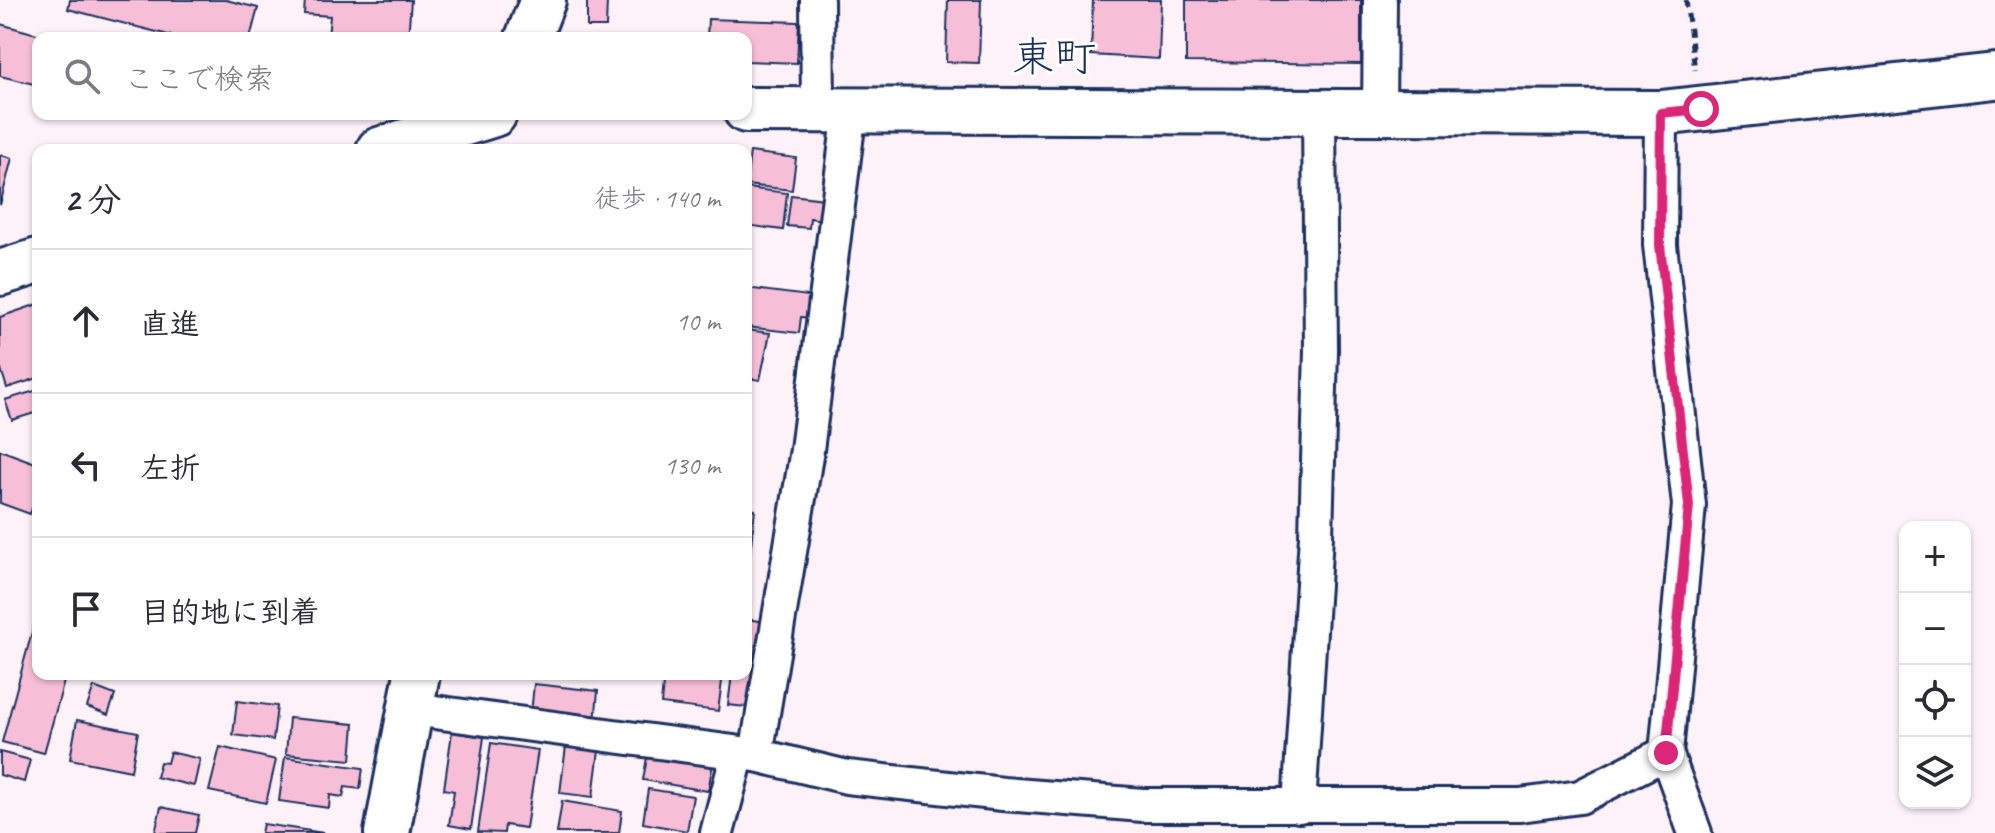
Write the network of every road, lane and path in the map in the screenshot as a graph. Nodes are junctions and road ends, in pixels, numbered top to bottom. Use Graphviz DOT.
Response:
graph roads {
  1 [pos="543,0"];
  2 [pos="817,0"];
  3 [pos="1380,0"];
  4 [pos="1686,0"];
  5 [pos="530,32"];
  6 [pos="1995,76"];
  7 [pos="752,110"];
  8 [pos="834,111"];
  9 [pos="1681,111"];
  10 [pos="1319,113"];
  11 [pos="1379,114"];
  12 [pos="477,120"];
  13 [pos="496,120"];
  14 [pos="399,144"];
  15 [pos="494,144"];
  16 [pos="32,263"];
  17 [pos="0,273"];
  18 [pos="414,692"];
  19 [pos="1666,753"];
  20 [pos="747,754"];
  21 [pos="1299,806"];
  22 [pos="387,833"];
  23 [pos="717,833"];
  24 [pos="1695,833"];
  1 -- 5 [label="street"];
  2 -- 8 [label="street"];
  3 -- 11 [label="street"];
  4 -- 9 [label="path"];
  6 -- 9 [label="street"];
  7 -- 8 [label="street"];
  8 -- 10 [label="street"];
  8 -- 20 [label="street"];
  9 -- 11 [label="street"];
  9 -- 19 [label="street"];
  10 -- 11 [label="street"];
  10 -- 21 [label="street"];
  12 -- 14 [label="street"];
  13 -- 15 [label="street"];
  16 -- 17 [label="street"];
  18 -- 20 [label="street"];
  18 -- 22 [label="street"];
  19 -- 21 [label="street"];
  19 -- 24 [label="street"];
  20 -- 21 [label="street"];
  20 -- 23 [label="street"];
}
